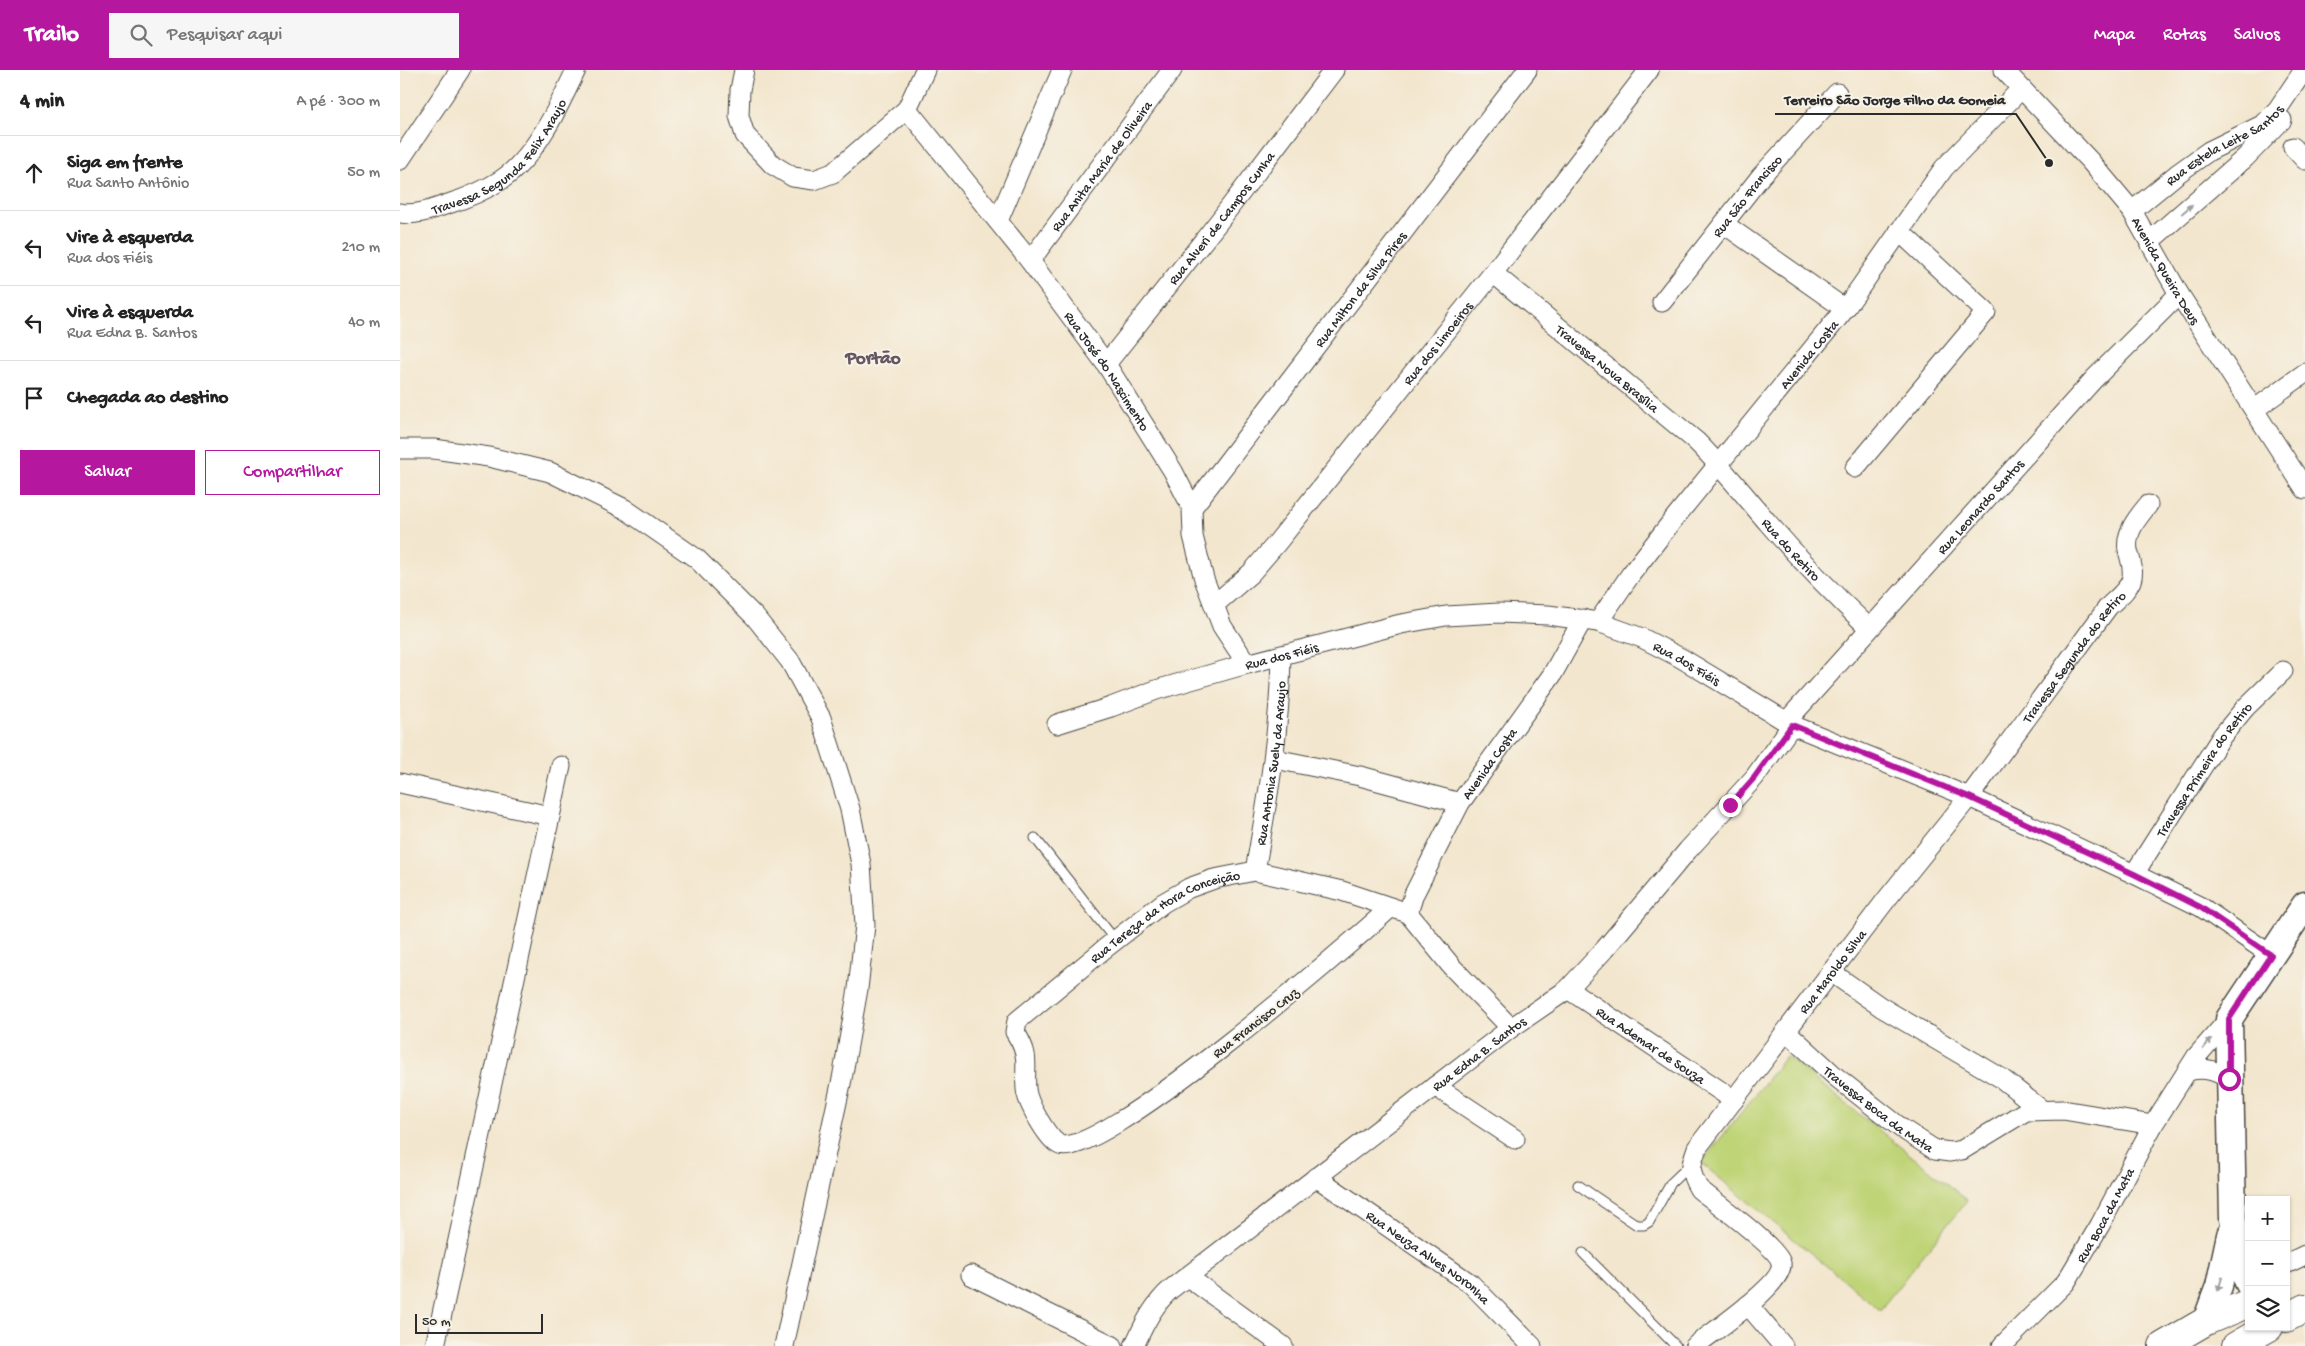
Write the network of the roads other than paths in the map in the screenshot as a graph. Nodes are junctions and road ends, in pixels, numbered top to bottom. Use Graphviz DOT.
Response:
graph roads {
  1 [pos="460,70"];
  2 [pos="576,70"];
  3 [pos="744,70"];
  4 [pos="925,70"];
  5 [pos="1062,70"];
  6 [pos="1172,70"];
  7 [pos="1334,70"];
  8 [pos="1527,70"];
  9 [pos="1649,70"];
  10 [pos="2004,70"];
  11 [pos="2304,70"];
  12 [pos="2021,89"];
  13 [pos="1837,93"];
  14 [pos="2305,93"];
  15 [pos="907,109"];
  16 [pos="2266,129"];
  17 [pos="400,160"];
  18 [pos="2132,211"];
  19 [pos="400,213"];
  20 [pos="998,221"];
  21 [pos="1724,224"];
  22 [pos="1899,231"];
  23 [pos="2150,241"];
  24 [pos="1030,262"];
  25 [pos="1493,273"];
  26 [pos="2178,294"];
  27 [pos="1662,302"];
  28 [pos="1845,309"];
  29 [pos="1106,364"];
  30 [pos="2305,373"];
  31 [pos="2255,410"];
  32 [pos="400,449"];
  33 [pos="1720,464"];
  34 [pos="1855,468"];
  35 [pos="2305,489"];
  36 [pos="2148,505"];
  37 [pos="1192,508"];
  38 [pos="1214,606"];
  39 [pos="1590,621"];
  40 [pos="1869,628"];
  41 [pos="1281,656"];
  42 [pos="1247,664"];
  43 [pos="2283,671"];
  44 [pos="1789,723"];
  45 [pos="1057,724"];
  46 [pos="1275,759"];
  47 [pos="561,766"];
  48 [pos="400,783"];
  49 [pos="1969,797"];
  50 [pos="1460,802"];
  51 [pos="550,816"];
  52 [pos="1035,838"];
  53 [pos="1255,871"];
  54 [pos="2134,874"];
  55 [pos="2305,905"];
  56 [pos="1390,908"];
  57 [pos="1408,913"];
  58 [pos="1115,940"];
  59 [pos="2271,955"];
  60 [pos="1831,972"];
  61 [pos="1568,988"];
  62 [pos="1027,1013"];
  63 [pos="2229,1019"];
  64 [pos="1511,1028"];
  65 [pos="1787,1032"];
  66 [pos="2188,1071"];
  67 [pos="2229,1079"];
  68 [pos="1436,1086"];
  69 [pos="1734,1100"];
  70 [pos="2042,1110"];
  71 [pos="2154,1125"];
  72 [pos="1516,1139"];
  73 [pos="1694,1156"];
  74 [pos="1316,1177"];
  75 [pos="1578,1185"];
  76 [pos="2233,1219"];
  77 [pos="1582,1253"];
  78 [pos="2305,1255"];
  79 [pos="2290,1262"];
  80 [pos="971,1275"];
  81 [pos="1188,1277"];
  82 [pos="2248,1286"];
  83 [pos="2245,1291"];
  84 [pos="2305,1294"];
  85 [pos="2290,1296"];
  86 [pos="1748,1304"];
  87 [pos="2305,1308"];
  88 [pos="2290,1316"];
  89 [pos="2206,1321"];
  90 [pos="2262,1331"];
  91 [pos="435,1346"];
  92 [pos="784,1346"];
  93 [pos="1113,1346"];
  94 [pos="1134,1346"];
  95 [pos="1283,1346"];
  96 [pos="1532,1346"];
  97 [pos="1676,1346"];
  98 [pos="1695,1346"];
  99 [pos="1783,1346"];
  100 [pos="2002,1346"];
  101 [pos="2163,1346"];
  102 [pos="2236,1346"];
  1 -- 17 [label="street"];
  2 -- 19 [label="street, Travessa Segunda Felix Araujo"];
  3 -- 15 [label="street"];
  4 -- 15 [label="street"];
  5 -- 20 [label="street"];
  6 -- 24 [label="street, Rua Anita Maria de Oliveira"];
  7 -- 29 [label="street, Rua Alveri de Campos Cunha"];
  8 -- 37 [label="street, Rua Milton da Silva Pires"];
  9 -- 25 [label="street, Rua dos Limoeiros"];
  10 -- 12 [label="street, Avenida Queira Deus"];
  11 -- 16 [label="street, Rua Estela Leite Santos"];
  12 -- 18 [label="street, Avenida Queira Deus"];
  12 -- 22 [label="street, Avenida Costa"];
  13 -- 21 [label="street, Rua São Francisco"];
  14 -- 16 [label="street, Rua Estela Leite Santos"];
  15 -- 20 [label="street, Rua José do Nascimento"];
  16 -- 18 [label="street, Rua Estela Leite Santos"];
  23 -- 16 [label="street, Rua Estela Leite Santos, one-way"];
  18 -- 23 [label="street, Avenida Queira Deus"];
  20 -- 24 [label="street, Rua José do Nascimento"];
  21 -- 27 [label="street, Rua São Francisco"];
  21 -- 28 [label="street"];
  22 -- 28 [label="street, Avenida Costa"];
  22 -- 34 [label="street"];
  23 -- 26 [label="street, Avenida Queira Deus"];
  24 -- 29 [label="street, Rua José do Nascimento"];
  25 -- 33 [label="street, Travessa Nova Brasília"];
  25 -- 38 [label="street, Rua dos Limoeiros"];
  26 -- 31 [label="street, Avenida Queira Deus"];
  26 -- 40 [label="street, Rua Leonardo Santos"];
  28 -- 33 [label="street, Avenida Costa"];
  29 -- 37 [label="street, Rua José do Nascimento"];
  30 -- 31 [label="street"];
  31 -- 35 [label="street, Avenida Queira Deus"];
  32 -- 92 [label="street"];
  33 -- 39 [label="street, Avenida Costa"];
  33 -- 40 [label="street, Rua do Retiro"];
  36 -- 49 [label="street, Travessa Segunda do Retiro"];
  37 -- 38 [label="street, Rua José do Nascimento"];
  38 -- 42 [label="street, Rua José do Nascimento"];
  39 -- 41 [label="street, Rua dos Fiéis"];
  39 -- 44 [label="street, Rua dos Fiéis"];
  39 -- 50 [label="street, Avenida Costa"];
  40 -- 44 [label="street, Rua Leonardo Santos"];
  41 -- 42 [label="street, Rua dos Fiéis"];
  41 -- 46 [label="street, Rua Antonia Suely da Araujo"];
  42 -- 45 [label="street, Rua dos Fiéis"];
  43 -- 54 [label="street, Travessa Primeira do Retiro"];
  44 -- 49 [label="street, Rua dos Fiéis"];
  44 -- 61 [label="street, Rua Edna B. Santos"];
  46 -- 50 [label="street"];
  46 -- 53 [label="street, Rua Antonia Suely da Araujo"];
  47 -- 51 [label="street"];
  48 -- 51 [label="street"];
  49 -- 54 [label="street, Rua dos Fiéis"];
  49 -- 60 [label="street, Rua Haroldo Silva"];
  50 -- 57 [label="street, Avenida Costa"];
  51 -- 91 [label="street"];
  52 -- 58 [label="lane"];
  53 -- 56 [label="street, Rua Tereza da Hora Conceição"];
  53 -- 58 [label="street, Rua Tereza da Hora Conceição"];
  54 -- 59 [label="street, Rua dos Fiéis"];
  55 -- 59 [label="street"];
  56 -- 57 [label="street, Rua Tereza da Hora Conceição"];
  56 -- 62 [label="street, Rua Francisco Cruz"];
  57 -- 64 [label="street"];
  58 -- 62 [label="street, Rua Tereza da Hora Conceição"];
  59 -- 63 [label="street"];
  60 -- 65 [label="street, Rua Haroldo Silva"];
  60 -- 70 [label="street"];
  61 -- 64 [label="street, Rua Edna B. Santos"];
  61 -- 69 [label="street, Rua Ademar de Souza"];
  66 -- 63 [label="street, Rua Boca da Mata, one-way"];
  63 -- 67 [label="street"];
  64 -- 68 [label="street, Rua Edna B. Santos"];
  65 -- 69 [label="street, Rua Haroldo Silva"];
  65 -- 70 [label="street, Travessa Boca da Mata"];
  66 -- 67 [label="street"];
  66 -- 71 [label="street, Rua Boca da Mata"];
  67 -- 76 [label="street"];
  68 -- 72 [label="street"];
  68 -- 74 [label="street, Rua Edna B. Santos"];
  69 -- 73 [label="street, Rua Haroldo Silva"];
  70 -- 71 [label="street, Travessa Boca da Mata"];
  71 -- 100 [label="street, Rua Boca da Mata"];
  73 -- 75 [label="lane"];
  73 -- 86 [label="street"];
  74 -- 81 [label="street, Rua Edna B. Santos"];
  74 -- 96 [label="street, Rua Neuza Alves Noronha"];
  76 -- 82 [label="street"];
  76 -- 89 [label="street, one-way"];
  77 -- 97 [label="lane"];
  78 -- 79 [label="street"];
  80 -- 93 [label="street"];
  81 -- 94 [label="street, Rua Edna B. Santos"];
  81 -- 95 [label="street"];
  83 -- 89 [label="highway"];
  84 -- 85 [label="highway"];
  86 -- 98 [label="street"];
  86 -- 99 [label="street"];
  87 -- 88 [label="highway"];
  89 -- 101 [label="highway"];
  90 -- 102 [label="highway"];
}
